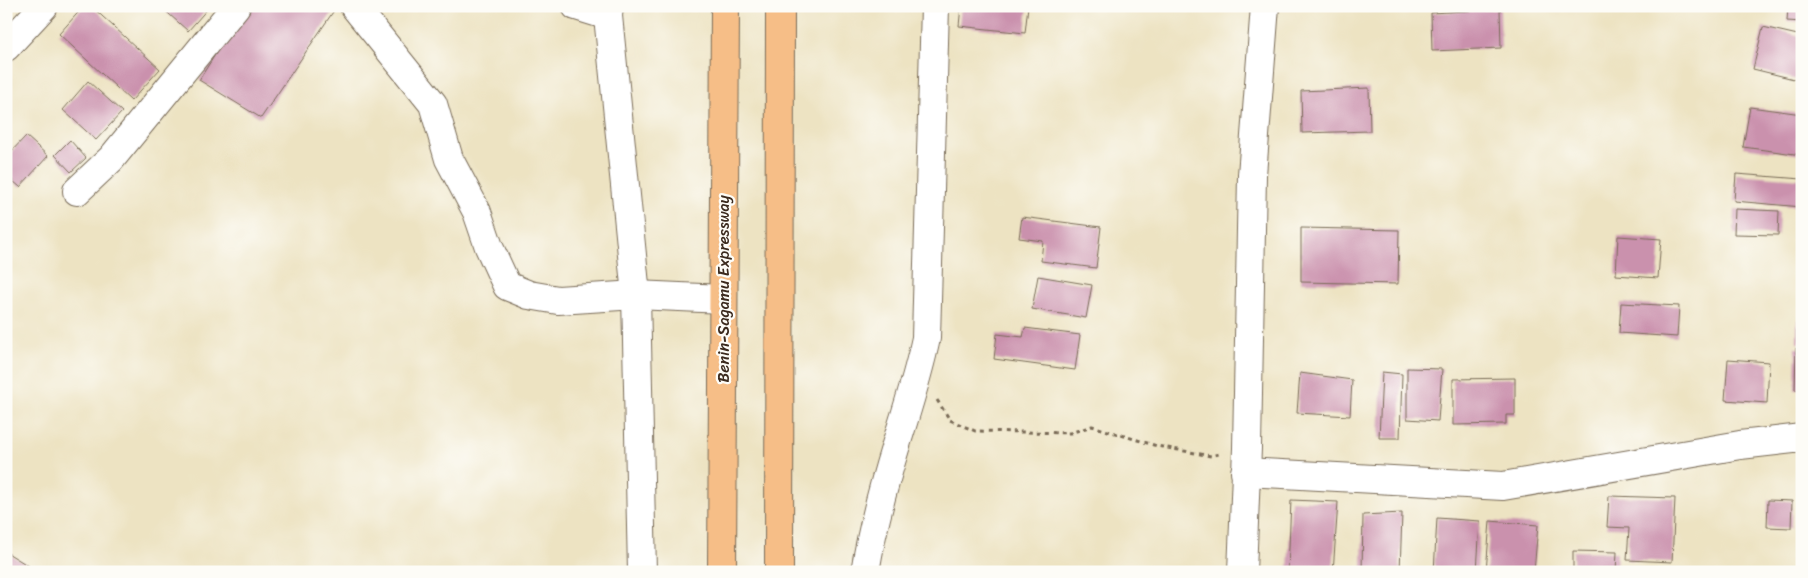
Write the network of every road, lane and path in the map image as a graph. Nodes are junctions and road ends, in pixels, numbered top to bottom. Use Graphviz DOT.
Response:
graph roads {
  1 [pos="44,6"];
  2 [pos="236,6"];
  3 [pos="354,6"];
  4 [pos="576,6"];
  5 [pos="725,6"];
  6 [pos="780,6"];
  7 [pos="935,6"];
  8 [pos="1265,6"];
  9 [pos="609,11"];
  10 [pos="6,47"];
  11 [pos="77,191"];
  12 [pos="636,295"];
  13 [pos="723,300"];
  14 [pos="919,372"];
  15 [pos="1802,438"];
  16 [pos="1246,460"];
  17 [pos="642,572"];
  18 [pos="722,572"];
  19 [pos="779,572"];
  20 [pos="865,572"];
  21 [pos="1242,572"];
  1 -- 10 [label="street"];
  2 -- 11 [label="street"];
  3 -- 12 [label="street"];
  4 -- 9 [label="street"];
  5 -- 13 [label="highway, Benin-Sagamu Expressway"];
  6 -- 19 [label="highway"];
  7 -- 14 [label="street"];
  8 -- 16 [label="street"];
  9 -- 12 [label="street"];
  12 -- 13 [label="street"];
  12 -- 17 [label="street"];
  13 -- 18 [label="highway, Benin-Sagamu Expressway"];
  14 -- 16 [label="path"];
  14 -- 20 [label="street"];
  15 -- 16 [label="street"];
  16 -- 21 [label="street"];
}
